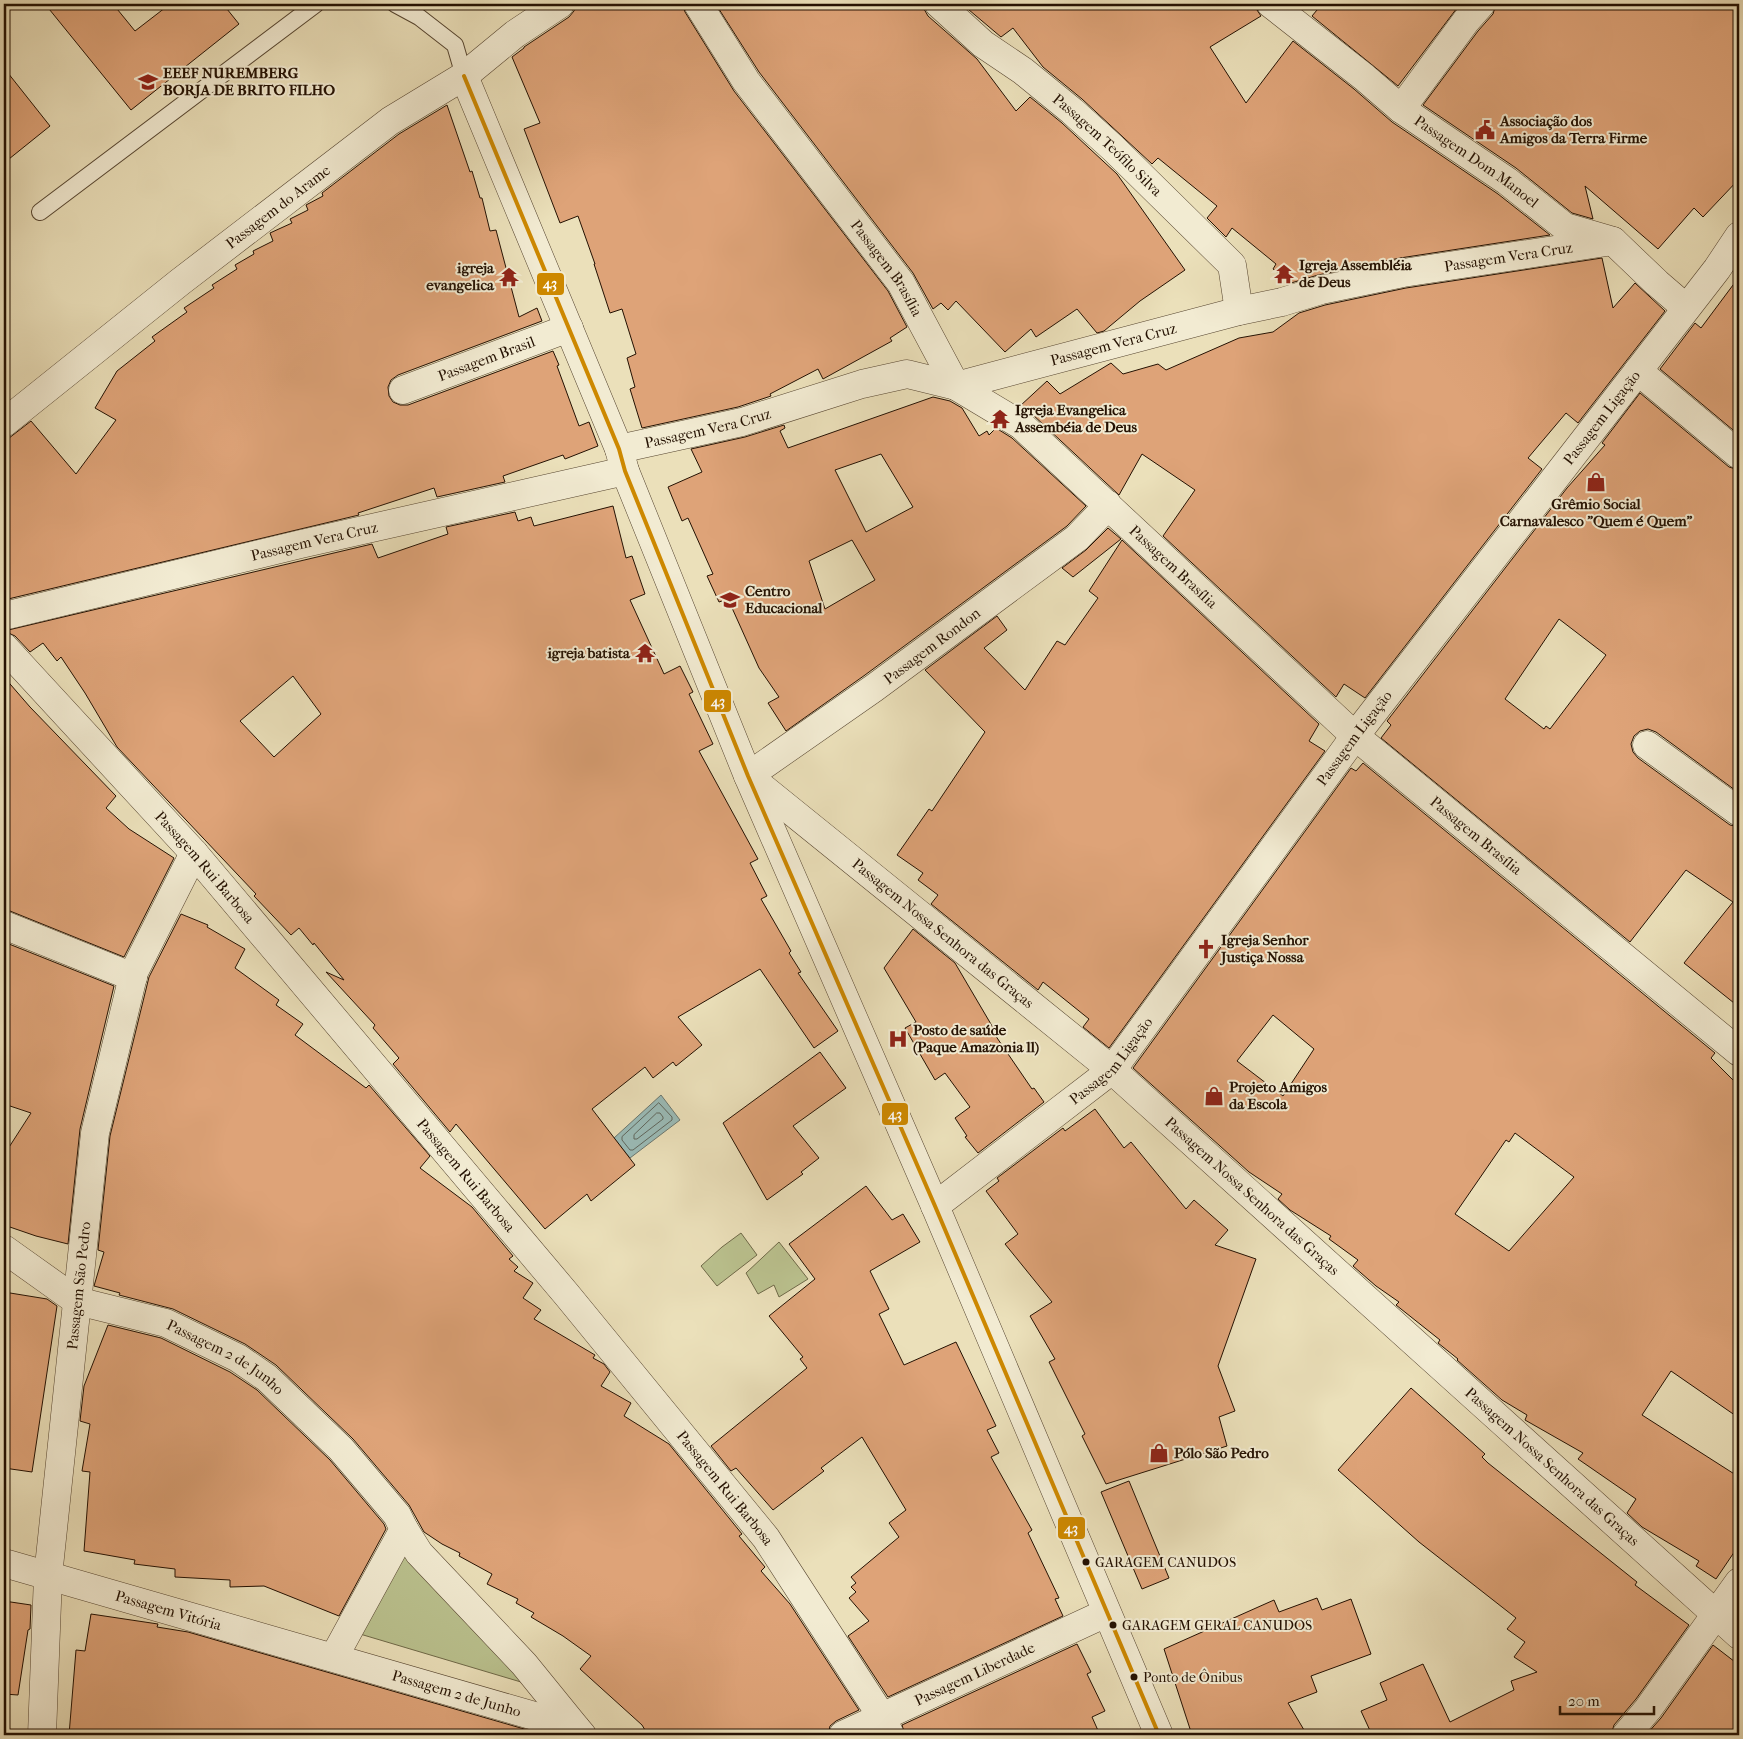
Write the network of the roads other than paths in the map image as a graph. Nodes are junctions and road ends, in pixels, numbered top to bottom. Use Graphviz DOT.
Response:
graph roads {
  1 [pos="316,4"];
  2 [pos="395,4"];
  3 [pos="560,4"];
  4 [pos="698,4"];
  5 [pos="939,4"];
  6 [pos="1271,4"];
  7 [pos="1481,4"];
  8 [pos="464,76"];
  9 [pos="1401,109"];
  10 [pos="40,212"];
  11 [pos="1739,236"];
  12 [pos="1613,241"];
  13 [pos="1686,308"];
  14 [pos="1239,311"];
  15 [pos="569,328"];
  16 [pos="1638,371"];
  17 [pos="956,386"];
  18 [pos="403,390"];
  19 [pos="4,423"];
  20 [pos="1739,455"];
  21 [pos="622,460"];
  22 [pos="1107,504"];
  23 [pos="4,616"];
  24 [pos="4,647"];
  25 [pos="1355,736"];
  26 [pos="1647,745"];
  27 [pos="748,776"];
  28 [pos="1739,812"];
  29 [pos="194,853"];
  30 [pos="4,925"];
  31 [pos="133,977"];
  32 [pos="1739,1052"];
  33 [pos="1112,1070"];
  34 [pos="935,1206"];
  35 [pos="4,1249"];
  36 [pos="77,1301"];
  37 [pos="404,1529"];
  38 [pos="4,1563"];
  39 [pos="48,1576"];
  40 [pos="1739,1582"];
  41 [pos="1106,1613"];
  42 [pos="1716,1614"];
  43 [pos="1739,1635"];
  44 [pos="334,1657"];
  45 [pos="886,1726"];
  46 [pos="579,1732"];
  47 [pos="42,1735"];
  48 [pos="843,1735"];
  49 [pos="1159,1735"];
  50 [pos="1626,1735"];
  1 -- 10 [label="lane"];
  2 -- 8 [label="lane"];
  3 -- 8 [label="street, Passagem do Arame"];
  4 -- 17 [label="street, Passagem Brasília"];
  5 -- 14 [label="street, Passagem Teófilo Silva"];
  6 -- 9 [label="street, Passagem Dom Manoel"];
  7 -- 9 [label="street"];
  8 -- 15 [label="street"];
  8 -- 19 [label="street, Passagem do Arame"];
  9 -- 12 [label="street, Passagem Dom Manoel"];
  11 -- 13 [label="street, Passagem Ligação"];
  12 -- 13 [label="street, Passagem Dom Manoel"];
  12 -- 14 [label="street, Passagem Vera Cruz"];
  13 -- 16 [label="street, Passagem Ligação"];
  14 -- 17 [label="street, Passagem Vera Cruz"];
  15 -- 18 [label="street, Passagem Brasil"];
  15 -- 21 [label="street"];
  16 -- 20 [label="street"];
  16 -- 25 [label="street, Passagem Ligação"];
  17 -- 21 [label="street, Passagem Vera Cruz"];
  17 -- 22 [label="street, Passagem Brasília"];
  21 -- 23 [label="street, Passagem Vera Cruz"];
  21 -- 27 [label="street"];
  22 -- 25 [label="street, Passagem Brasília"];
  22 -- 27 [label="street, Passagem Rondon"];
  24 -- 29 [label="street, Passagem Rui Barbosa"];
  25 -- 32 [label="street, Passagem Brasília"];
  25 -- 33 [label="street, Passagem Ligação"];
  26 -- 28 [label="street"];
  27 -- 33 [label="street, Passagem Nossa Senhora das Graças"];
  27 -- 34 [label="street"];
  29 -- 31 [label="street, Passagem São Pedro"];
  29 -- 45 [label="street, Passagem Rui Barbosa"];
  30 -- 31 [label="street"];
  31 -- 36 [label="street, Passagem São Pedro"];
  33 -- 34 [label="street, Passagem Ligação"];
  33 -- 42 [label="street, Passagem Nossa Senhora das Graças"];
  34 -- 41 [label="street"];
  35 -- 36 [label="street, Passagem 2 de Junho"];
  36 -- 37 [label="street, Passagem 2 de Junho"];
  36 -- 39 [label="street, Passagem São Pedro"];
  37 -- 44 [label="street"];
  37 -- 46 [label="street, Passagem 2 de Junho"];
  38 -- 39 [label="street, Passagem Vitória"];
  39 -- 44 [label="street, Passagem Vitória"];
  39 -- 47 [label="street, Passagem São Pedro"];
  40 -- 42 [label="street"];
  41 -- 45 [label="street, Passagem Liberdade"];
  41 -- 49 [label="street"];
  42 -- 43 [label="street, Passagem Nossa Senhora das Graças"];
  42 -- 50 [label="street"];
  44 -- 46 [label="street, Passagem 2 de Junho"];
  45 -- 48 [label="street, Passagem Liberdade"];
}
